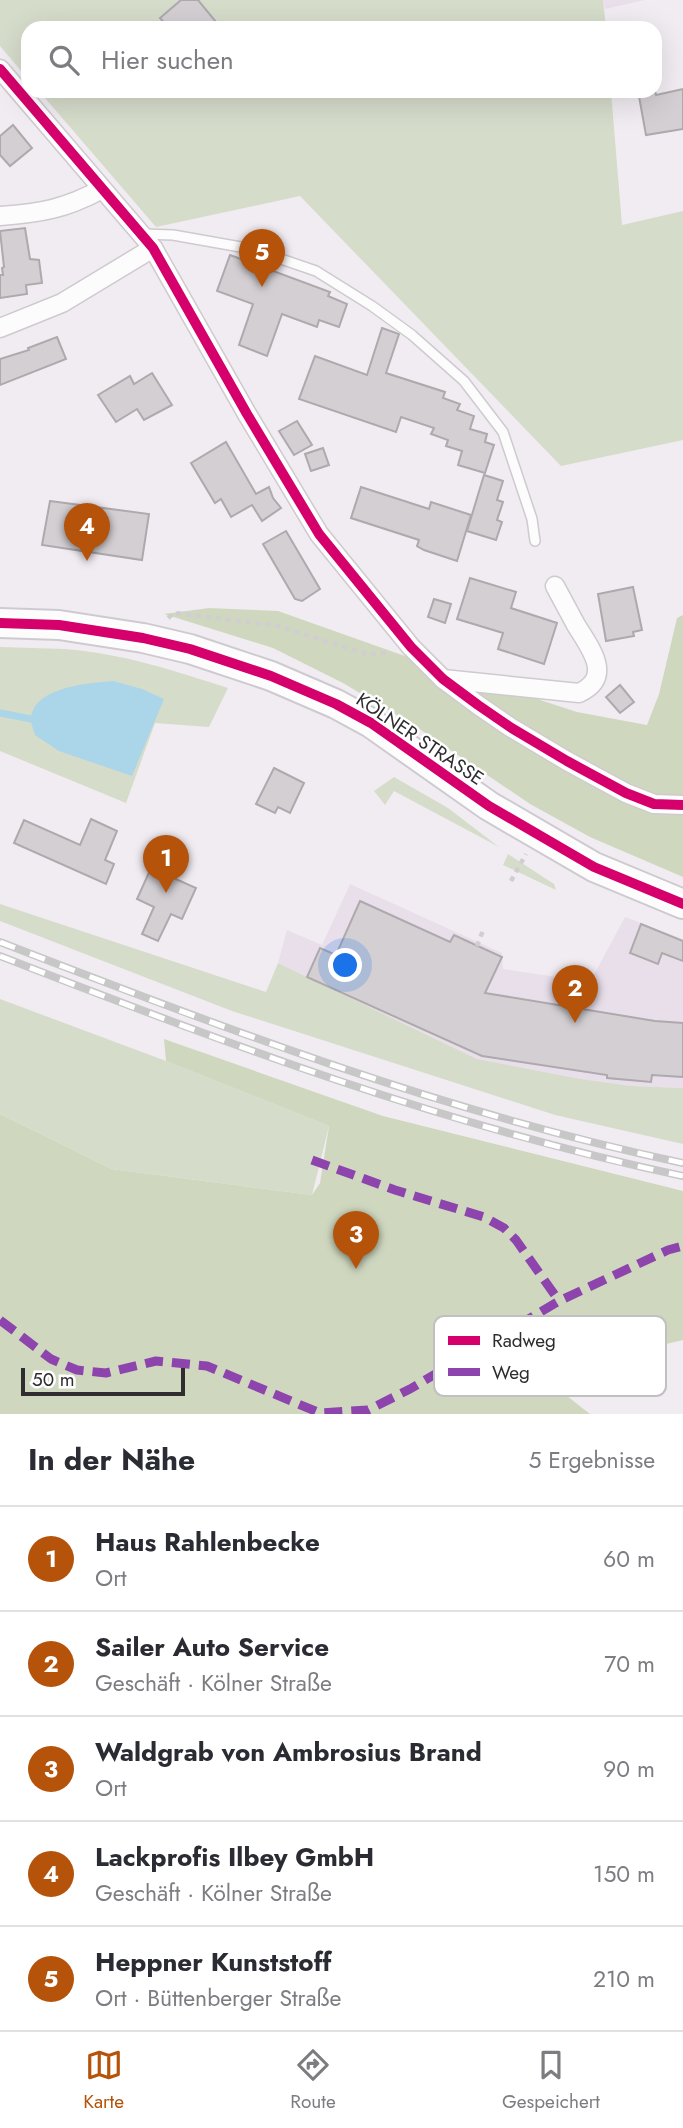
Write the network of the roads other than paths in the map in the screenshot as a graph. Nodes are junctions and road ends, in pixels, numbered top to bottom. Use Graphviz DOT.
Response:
graph roads {
  1 [pos="0,69"];
  2 [pos="21,94"];
  3 [pos="24,98"];
  4 [pos="102,190"];
  5 [pos="0,216"];
  6 [pos="147,241"];
  7 [pos="0,328"];
  8 [pos="535,541"];
  9 [pos="555,586"];
  10 [pos="0,623"];
  11 [pos="443,678"];
  12 [pos="683,805"];
  13 [pos="683,904"];
  1 -- 2 [label="street"];
  3 -- 4 [label="street"];
  4 -- 5 [label="street"];
  4 -- 6 [label="street"];
  6 -- 7 [label="street"];
  6 -- 8 [label="lane"];
  6 -- 11 [label="street"];
  9 -- 11 [label="street"];
  10 -- 13 [label="main road, KÖLNER STRASSE"];
  11 -- 12 [label="street"];
}
